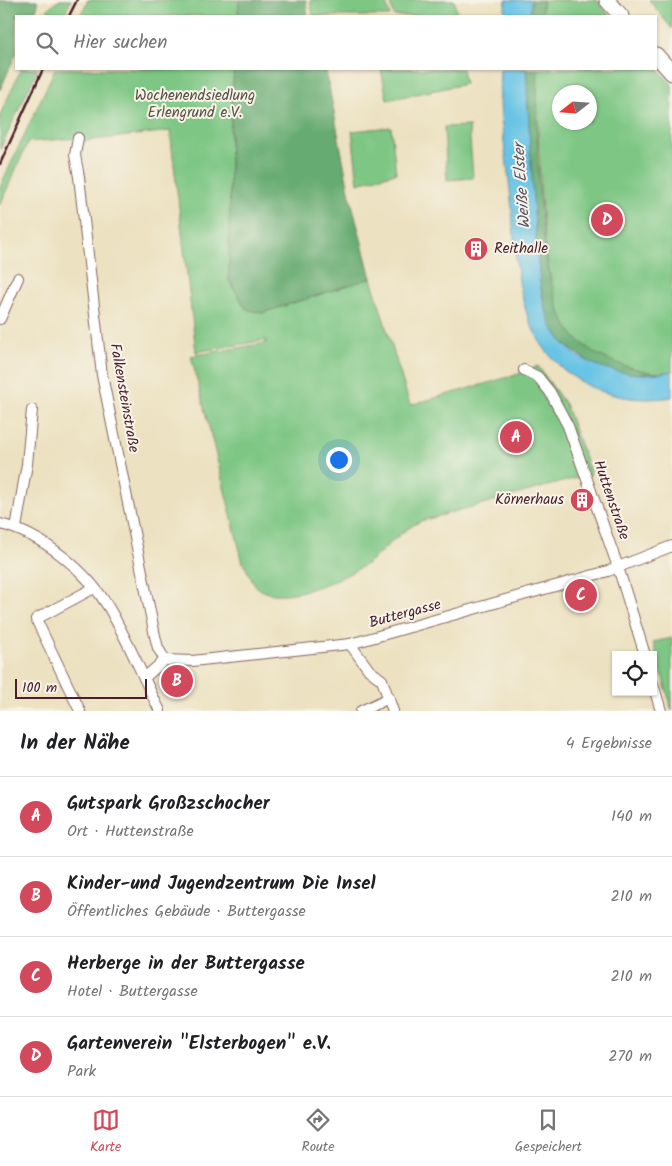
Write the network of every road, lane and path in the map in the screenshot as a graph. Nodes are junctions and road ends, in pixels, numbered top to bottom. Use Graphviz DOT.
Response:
graph roads {
  1 [pos="608,0"];
  2 [pos="620,15"];
  3 [pos="657,56"];
  4 [pos="672,73"];
  5 [pos="78,138"];
  6 [pos="18,278"];
  7 [pos="0,319"];
  8 [pos="524,370"];
  9 [pos="32,410"];
  10 [pos="0,524"];
  11 [pos="16,528"];
  12 [pos="672,546"];
  13 [pos="618,567"];
  14 [pos="94,588"];
  15 [pos="350,644"];
  16 [pos="644,651"];
  17 [pos="165,660"];
  18 [pos="144,678"];
  19 [pos="657,696"];
  20 [pos="389,698"];
  21 [pos="80,711"];
  22 [pos="160,711"];
  23 [pos="361,711"];
  24 [pos="393,711"];
  25 [pos="661,711"];
  1 -- 2 [label="main road"];
  3 -- 4 [label="main road"];
  5 -- 17 [label="street, Falkensteinstraße"];
  6 -- 7 [label="street"];
  8 -- 13 [label="street, Huttenstraße"];
  9 -- 11 [label="street"];
  10 -- 11 [label="street"];
  11 -- 14 [label="street"];
  12 -- 13 [label="street, Buttergasse"];
  13 -- 15 [label="street, Buttergasse"];
  13 -- 16 [label="street, Huttenstraße"];
  14 -- 18 [label="street"];
  14 -- 21 [label="street"];
  15 -- 17 [label="street, Buttergasse"];
  15 -- 20 [label="street"];
  17 -- 18 [label="street"];
  18 -- 22 [label="street"];
  19 -- 25 [label="street"];
  20 -- 23 [label="street"];
  20 -- 24 [label="street"];
}
